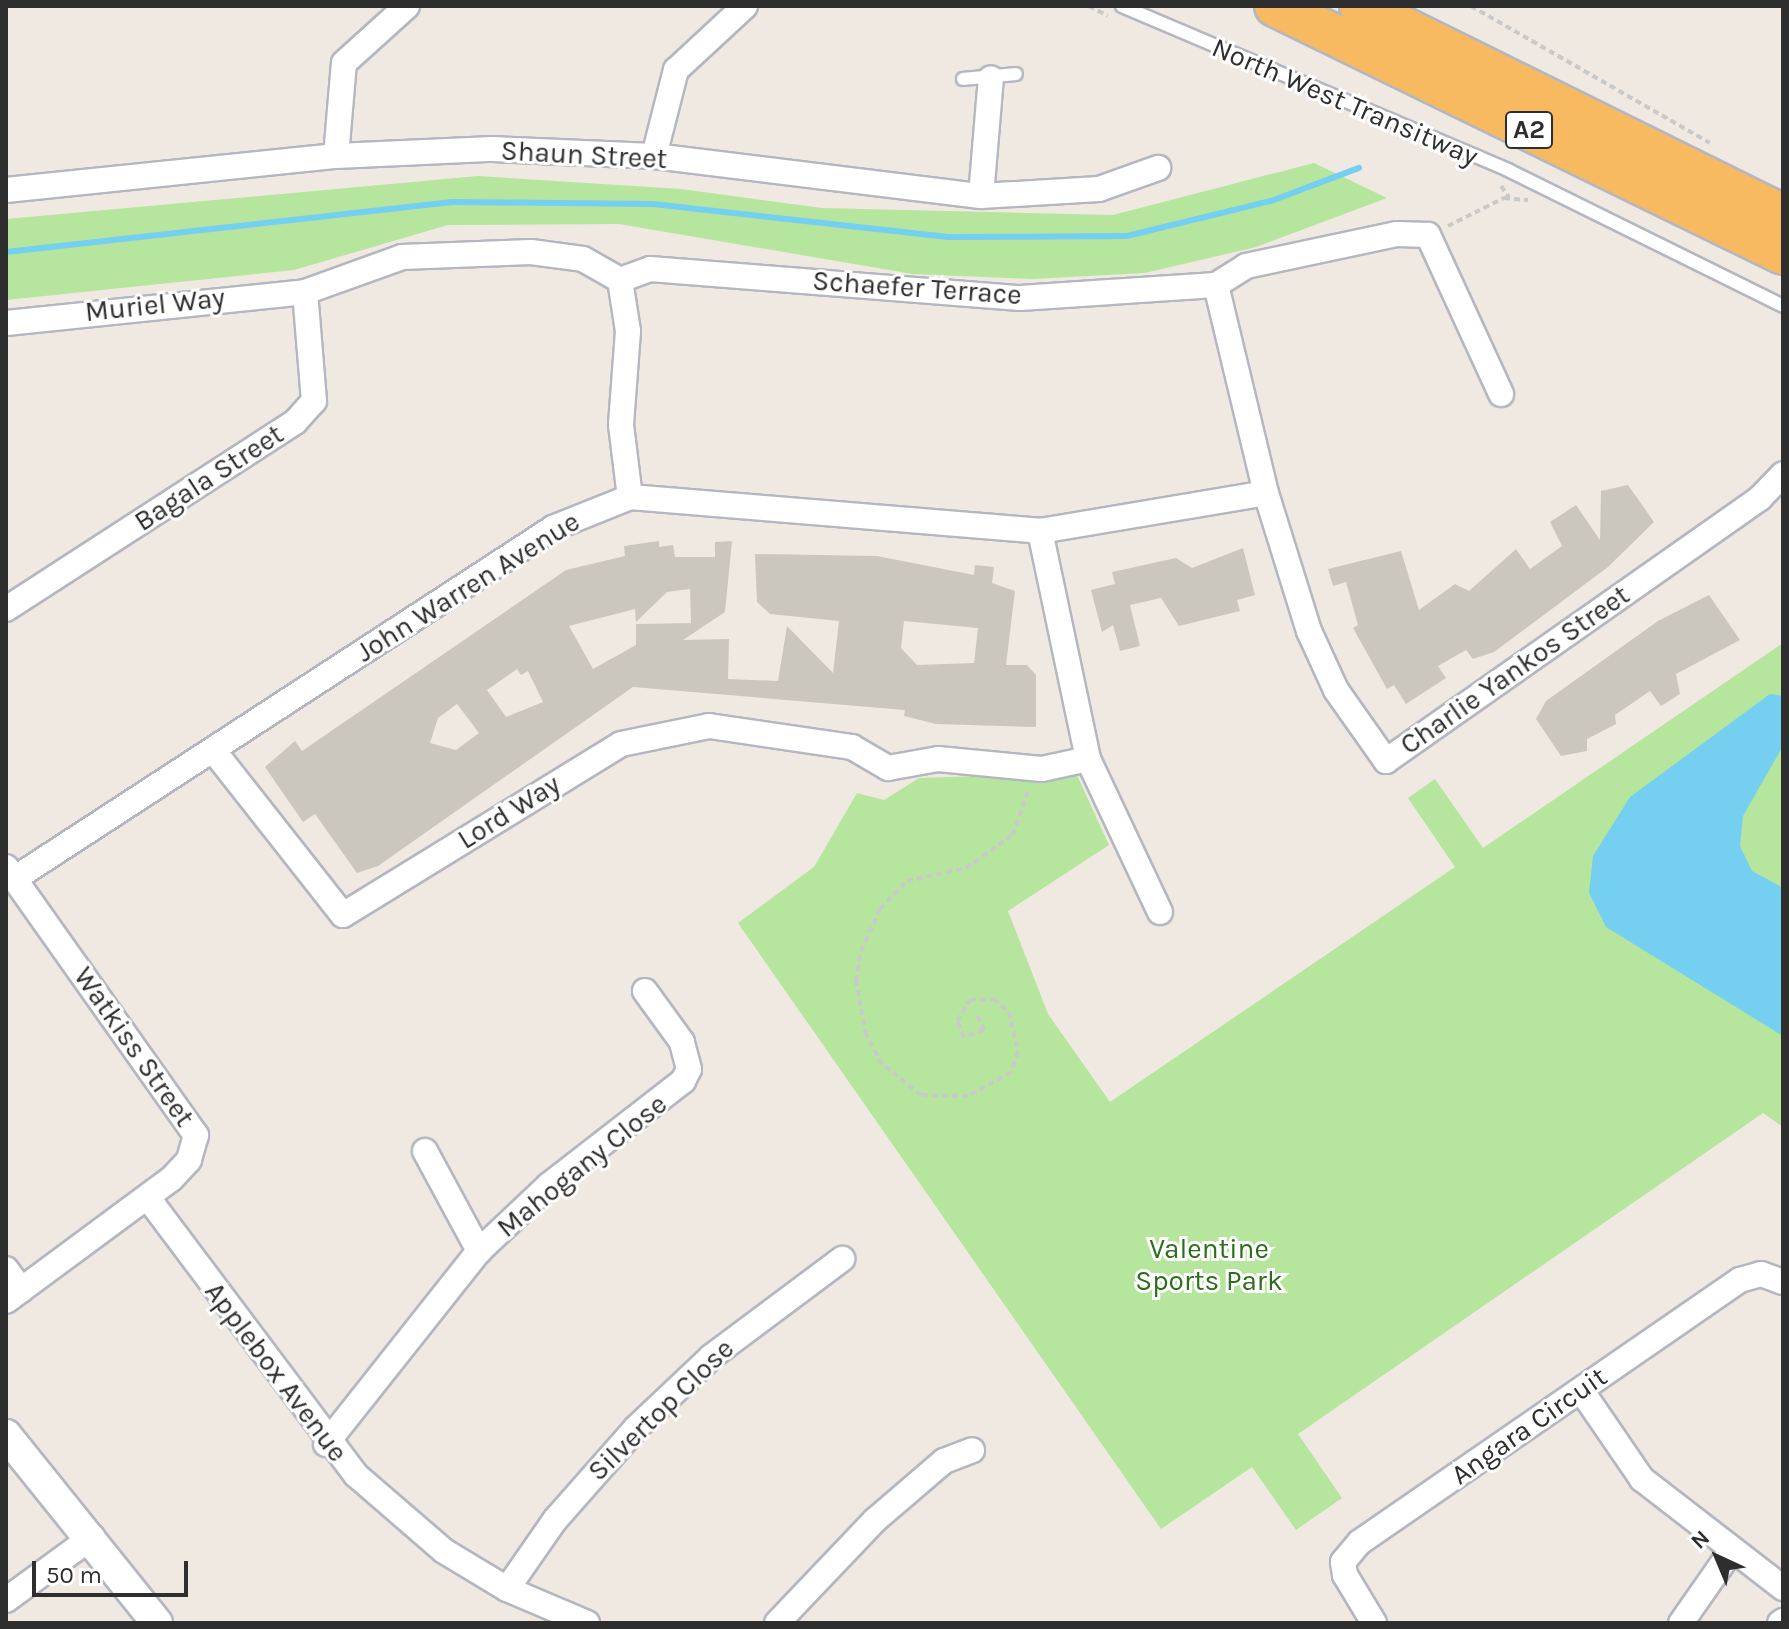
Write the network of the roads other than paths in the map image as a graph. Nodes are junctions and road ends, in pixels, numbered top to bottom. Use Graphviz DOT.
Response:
graph roads {
  1 [pos="407,6"];
  2 [pos="745,6"];
  3 [pos="1122,6"];
  4 [pos="1275,6"];
  5 [pos="1360,6"];
  6 [pos="1004,76"];
  7 [pos="963,79"];
  8 [pos="336,156"];
  9 [pos="654,156"];
  10 [pos="1158,168"];
  11 [pos="6,190"];
  12 [pos="981,196"];
  13 [pos="1783,215"];
  14 [pos="1783,254"];
  15 [pos="620,280"];
  16 [pos="1216,285"];
  17 [pos="305,292"];
  18 [pos="1783,306"];
  19 [pos="6,323"];
  20 [pos="1501,394"];
  21 [pos="1783,474"];
  22 [pos="1266,493"];
  23 [pos="630,497"];
  24 [pos="1040,531"];
  25 [pos="6,609"];
  26 [pos="213,750"];
  27 [pos="1088,759"];
  28 [pos="10,873"];
  29 [pos="1160,912"];
  30 [pos="645,991"];
  31 [pos="425,1151"];
  32 [pos="148,1198"];
  33 [pos="479,1251"];
  34 [pos="842,1259"];
  35 [pos="6,1269"];
  36 [pos="1783,1282"];
  37 [pos="13,1296"];
  38 [pos="1581,1390"];
  39 [pos="6,1435"];
  40 [pos="326,1444"];
  41 [pos="972,1450"];
  42 [pos="92,1537"];
  43 [pos="1732,1550"];
  44 [pos="1783,1588"];
  45 [pos="507,1589"];
  46 [pos="6,1600"];
  47 [pos="157,1623"];
  48 [pos="587,1623"];
  49 [pos="777,1623"];
  50 [pos="1374,1623"];
  51 [pos="1681,1623"];
  1 -- 8 [label="street"];
  2 -- 9 [label="street"];
  3 -- 18 [label="lane, North West Transitway"];
  4 -- 14 [label="highway, A2"];
  5 -- 13 [label="highway, A2"];
  6 -- 7 [label="lane"];
  6 -- 12 [label="street"];
  8 -- 9 [label="street, Shaun Street"];
  8 -- 11 [label="street, Shaun Street"];
  9 -- 12 [label="street, Shaun Street"];
  10 -- 12 [label="street, Shaun Street"];
  15 -- 16 [label="street, Schaefer Terrace"];
  15 -- 17 [label="street, Muriel Way"];
  15 -- 23 [label="street"];
  16 -- 20 [label="street"];
  16 -- 22 [label="street, Charlie Yankos Street"];
  17 -- 19 [label="street, Muriel Way"];
  17 -- 25 [label="street, Bagala Street"];
  21 -- 22 [label="street, Charlie Yankos Street"];
  22 -- 24 [label="street, John Warren Avenue"];
  23 -- 24 [label="street, John Warren Avenue"];
  23 -- 26 [label="street, John Warren Avenue"];
  24 -- 27 [label="street"];
  26 -- 27 [label="street, Lord Way"];
  26 -- 28 [label="street, John Warren Avenue"];
  27 -- 29 [label="street"];
  28 -- 32 [label="street, Watkiss Street"];
  30 -- 33 [label="street, Mahogany Close"];
  31 -- 33 [label="street"];
  32 -- 37 [label="street, Watkiss Street"];
  32 -- 40 [label="street, Applebox Avenue"];
  33 -- 40 [label="street, Mahogany Close"];
  34 -- 45 [label="street, Silvertop Close"];
  35 -- 37 [label="street"];
  36 -- 38 [label="street, Angara Circuit"];
  38 -- 43 [label="street"];
  38 -- 50 [label="street, Angara Circuit"];
  39 -- 42 [label="street"];
  40 -- 45 [label="street, Applebox Avenue"];
  41 -- 49 [label="street"];
  42 -- 46 [label="street"];
  42 -- 47 [label="street"];
  43 -- 44 [label="street"];
  43 -- 51 [label="street"];
  45 -- 48 [label="street, Applebox Avenue"];
}
